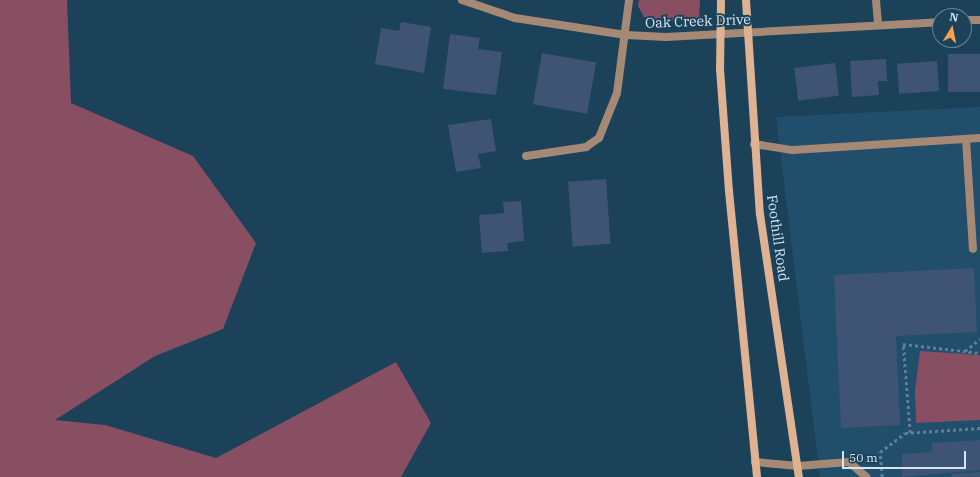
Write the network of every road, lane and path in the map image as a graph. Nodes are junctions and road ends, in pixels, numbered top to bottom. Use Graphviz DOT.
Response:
graph roads {
  1 [pos="462,0"];
  2 [pos="629,0"];
  3 [pos="721,0"];
  4 [pos="746,0"];
  5 [pos="876,0"];
  6 [pos="932,22"];
  7 [pos="878,25"];
  8 [pos="747,32"];
  9 [pos="626,35"];
  10 [pos="722,35"];
  11 [pos="980,138"];
  12 [pos="966,139"];
  13 [pos="754,144"];
  14 [pos="526,156"];
  15 [pos="973,249"];
  16 [pos="980,339"];
  17 [pos="965,351"];
  18 [pos="980,353"];
  19 [pos="980,428"];
  20 [pos="910,433"];
  21 [pos="755,462"];
  22 [pos="798,466"];
  23 [pos="757,477"];
  24 [pos="799,477"];
  25 [pos="866,477"];
  26 [pos="882,477"];
  1 -- 9 [label="street, Oak Creek Drive"];
  2 -- 9 [label="street"];
  3 -- 10 [label="main road"];
  4 -- 8 [label="main road, Foothill Road"];
  5 -- 7 [label="street"];
  6 -- 7 [label="street, Oak Creek Drive"];
  7 -- 8 [label="street, Oak Creek Drive"];
  8 -- 10 [label="street, Oak Creek Drive"];
  8 -- 13 [label="main road, Foothill Road"];
  9 -- 10 [label="street, Oak Creek Drive"];
  9 -- 14 [label="street"];
  10 -- 21 [label="main road"];
  11 -- 12 [label="street"];
  12 -- 13 [label="street"];
  12 -- 15 [label="street"];
  13 -- 22 [label="main road, Foothill Road"];
  16 -- 17 [label="path"];
  17 -- 18 [label="path"];
  17 -- 20 [label="path"];
  19 -- 20 [label="path"];
  20 -- 26 [label="path"];
  21 -- 22 [label="street"];
  21 -- 23 [label="main road"];
  22 -- 24 [label="main road, Foothill Road"];
  22 -- 25 [label="street"];
}
